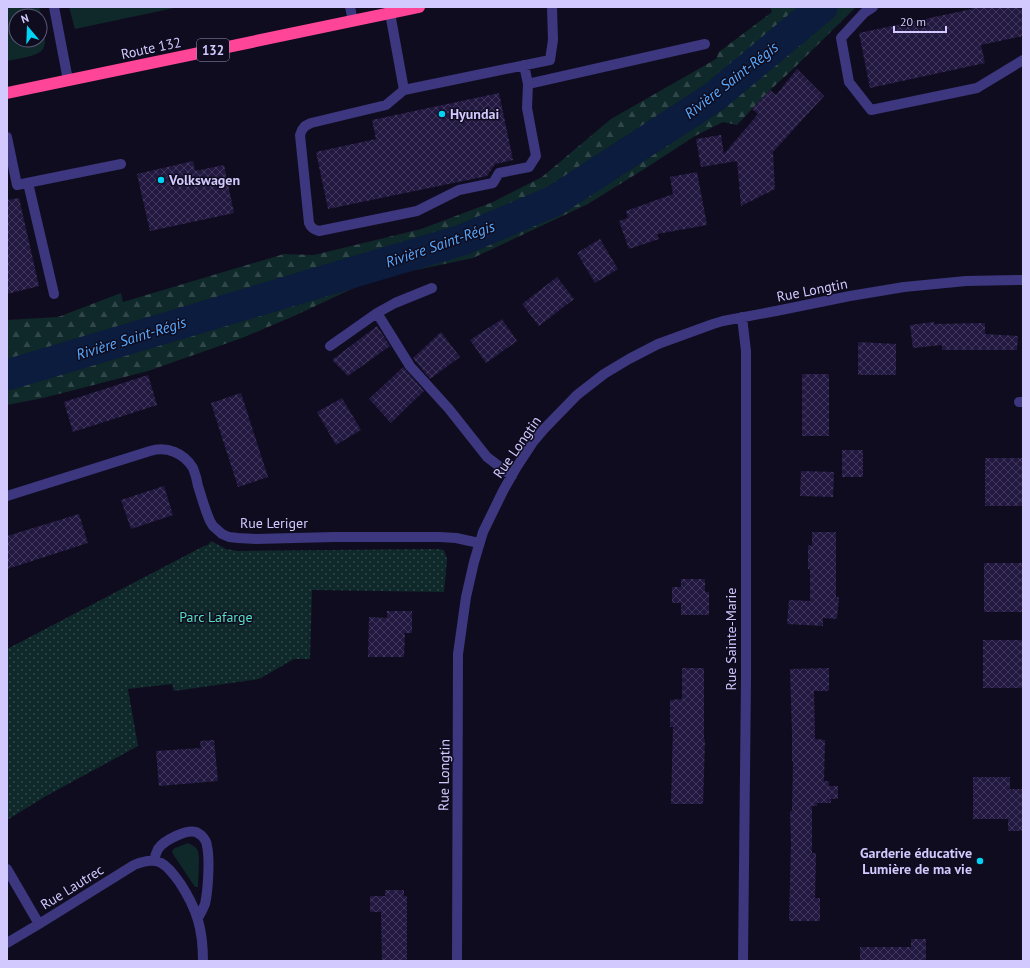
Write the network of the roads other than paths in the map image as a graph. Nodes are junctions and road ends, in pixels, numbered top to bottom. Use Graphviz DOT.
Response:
graph roads {
  1 [pos="54,7"];
  2 [pos="350,7"];
  3 [pos="419,7"];
  4 [pos="552,7"];
  5 [pos="873,7"];
  6 [pos="390,13"];
  7 [pos="353,21"];
  8 [pos="705,44"];
  9 [pos="1023,60"];
  10 [pos="524,65"];
  11 [pos="68,80"];
  12 [pos="528,84"];
  13 [pos="404,90"];
  14 [pos="7,93"];
  15 [pos="7,137"];
  16 [pos="121,164"];
  17 [pos="11,174"];
  18 [pos="28,183"];
  19 [pos="1023,280"];
  20 [pos="432,288"];
  21 [pos="54,294"];
  22 [pos="377,313"];
  23 [pos="742,318"];
  24 [pos="330,346"];
  25 [pos="512,476"];
  26 [pos="7,496"];
  27 [pos="479,543"];
  28 [pos="154,861"];
  29 [pos="7,869"];
  30 [pos="198,918"];
  31 [pos="39,924"];
  32 [pos="7,943"];
  33 [pos="203,961"];
  34 [pos="456,961"];
  35 [pos="743,961"];
  1 -- 11 [label="street"];
  2 -- 7 [label="street"];
  3 -- 6 [label="highway, Route 132 / 132"];
  4 -- 10 [label="street"];
  5 -- 9 [label="street"];
  6 -- 7 [label="highway, Route 132 / 132"];
  6 -- 13 [label="street"];
  7 -- 11 [label="highway, Route 132 / 132"];
  8 -- 12 [label="street"];
  10 -- 12 [label="street"];
  10 -- 13 [label="street"];
  11 -- 14 [label="highway, Route 132 / 132"];
  12 -- 13 [label="street"];
  15 -- 17 [label="street"];
  16 -- 18 [label="street"];
  17 -- 18 [label="street"];
  18 -- 21 [label="street"];
  19 -- 23 [label="street, Rue Longtin"];
  20 -- 22 [label="street"];
  22 -- 24 [label="street"];
  22 -- 25 [label="street"];
  23 -- 25 [label="street, Rue Longtin"];
  23 -- 35 [label="street, Rue Sainte-Marie"];
  25 -- 27 [label="street, Rue Longtin"];
  26 -- 27 [label="street, Rue Leriger"];
  27 -- 34 [label="street, Rue Longtin"];
  28 -- 30 [label="street"];
  28 -- 30 [label="street"];
  28 -- 31 [label="street, Rue Lautrec"];
  29 -- 31 [label="street"];
  30 -- 33 [label="street"];
  31 -- 32 [label="street, Rue Lautrec"];
}
